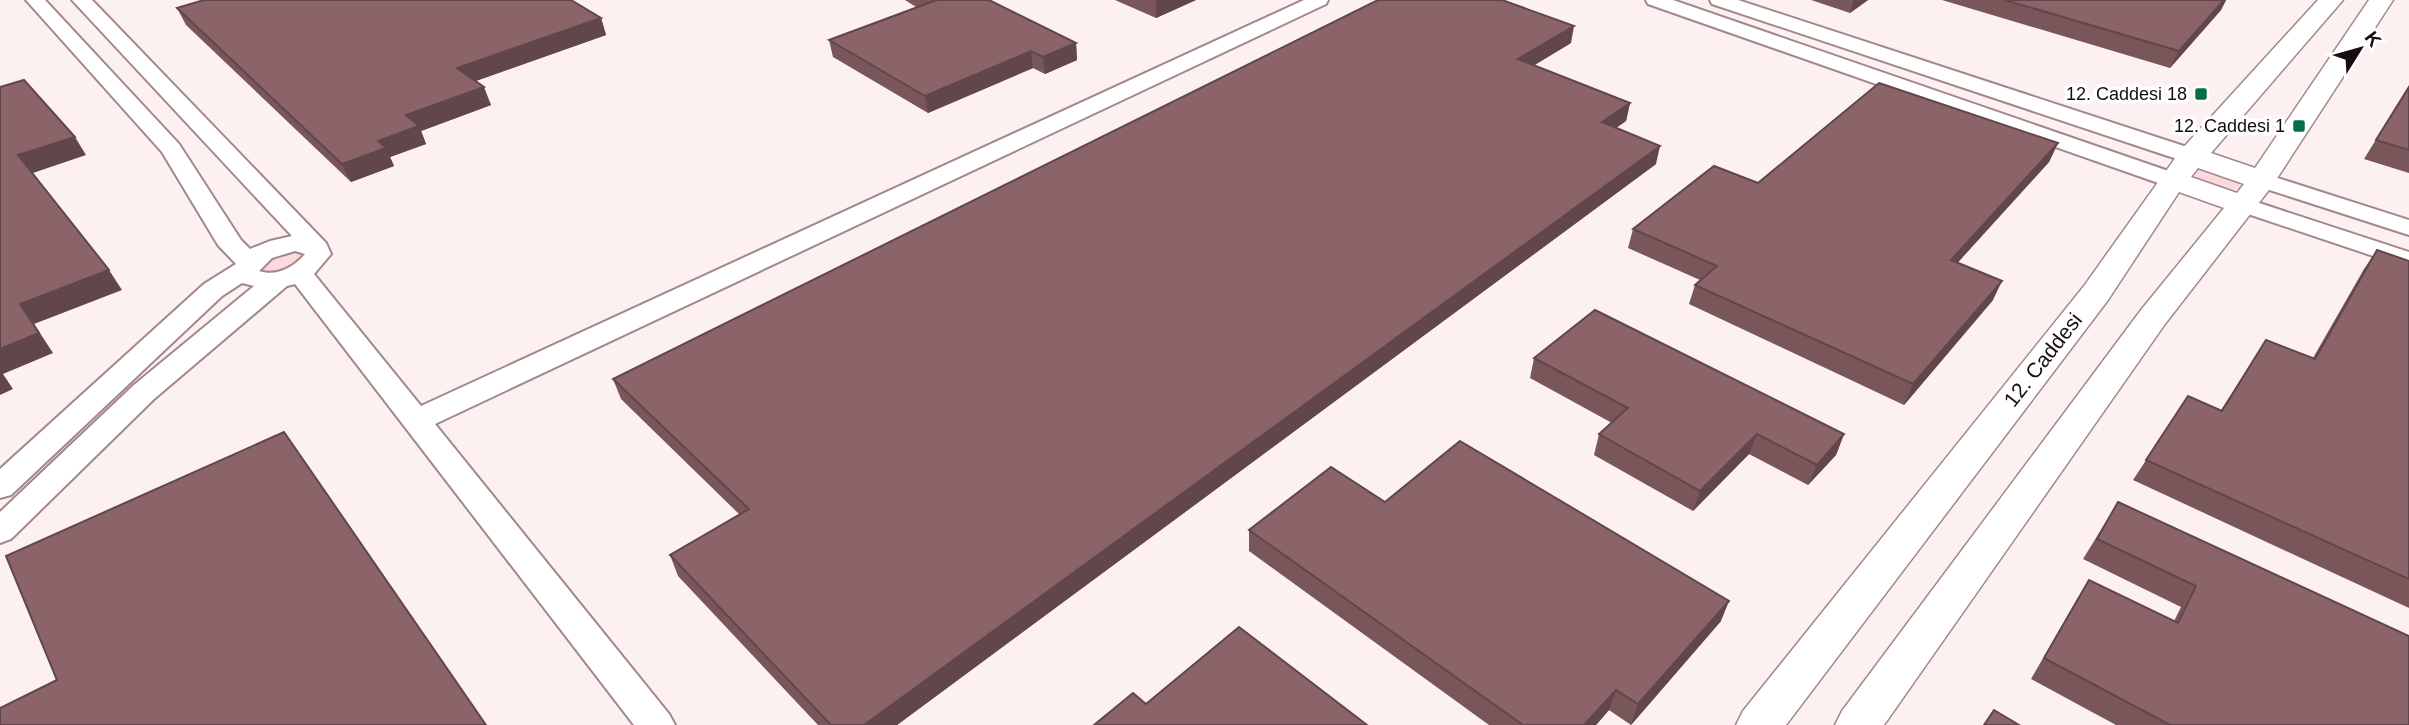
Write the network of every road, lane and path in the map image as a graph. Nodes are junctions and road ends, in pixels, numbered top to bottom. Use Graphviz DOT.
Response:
graph roads {
  1 [pos="35,0"];
  2 [pos="81,0"];
  3 [pos="1319,0"];
  4 [pos="1655,0"];
  5 [pos="1719,0"];
  6 [pos="2331,0"];
  7 [pos="2382,0"];
  8 [pos="2182,168"];
  9 [pos="2253,193"];
  10 [pos="2409,228"];
  11 [pos="2409,260"];
  12 [pos="247,266"];
  13 [pos="298,267"];
  14 [pos="415,421"];
  15 [pos="0,487"];
  16 [pos="0,531"];
  17 [pos="656,725"];
  18 [pos="1759,725"];
  19 [pos="1858,725"];
  1 -- 12 [label="street"];
  2 -- 13 [label="street"];
  3 -- 14 [label="street"];
  4 -- 8 [label="street"];
  5 -- 8 [label="street"];
  6 -- 8 [label="street, 12. Caddesi"];
  7 -- 9 [label="street"];
  8 -- 9 [label="street"];
  8 -- 18 [label="street, 12. Caddesi"];
  9 -- 10 [label="street"];
  9 -- 11 [label="street"];
  9 -- 19 [label="street"];
  12 -- 13 [label="street"];
  12 -- 13 [label="street"];
  12 -- 15 [label="street"];
  13 -- 14 [label="street"];
  13 -- 16 [label="street"];
  14 -- 17 [label="street"];
}
